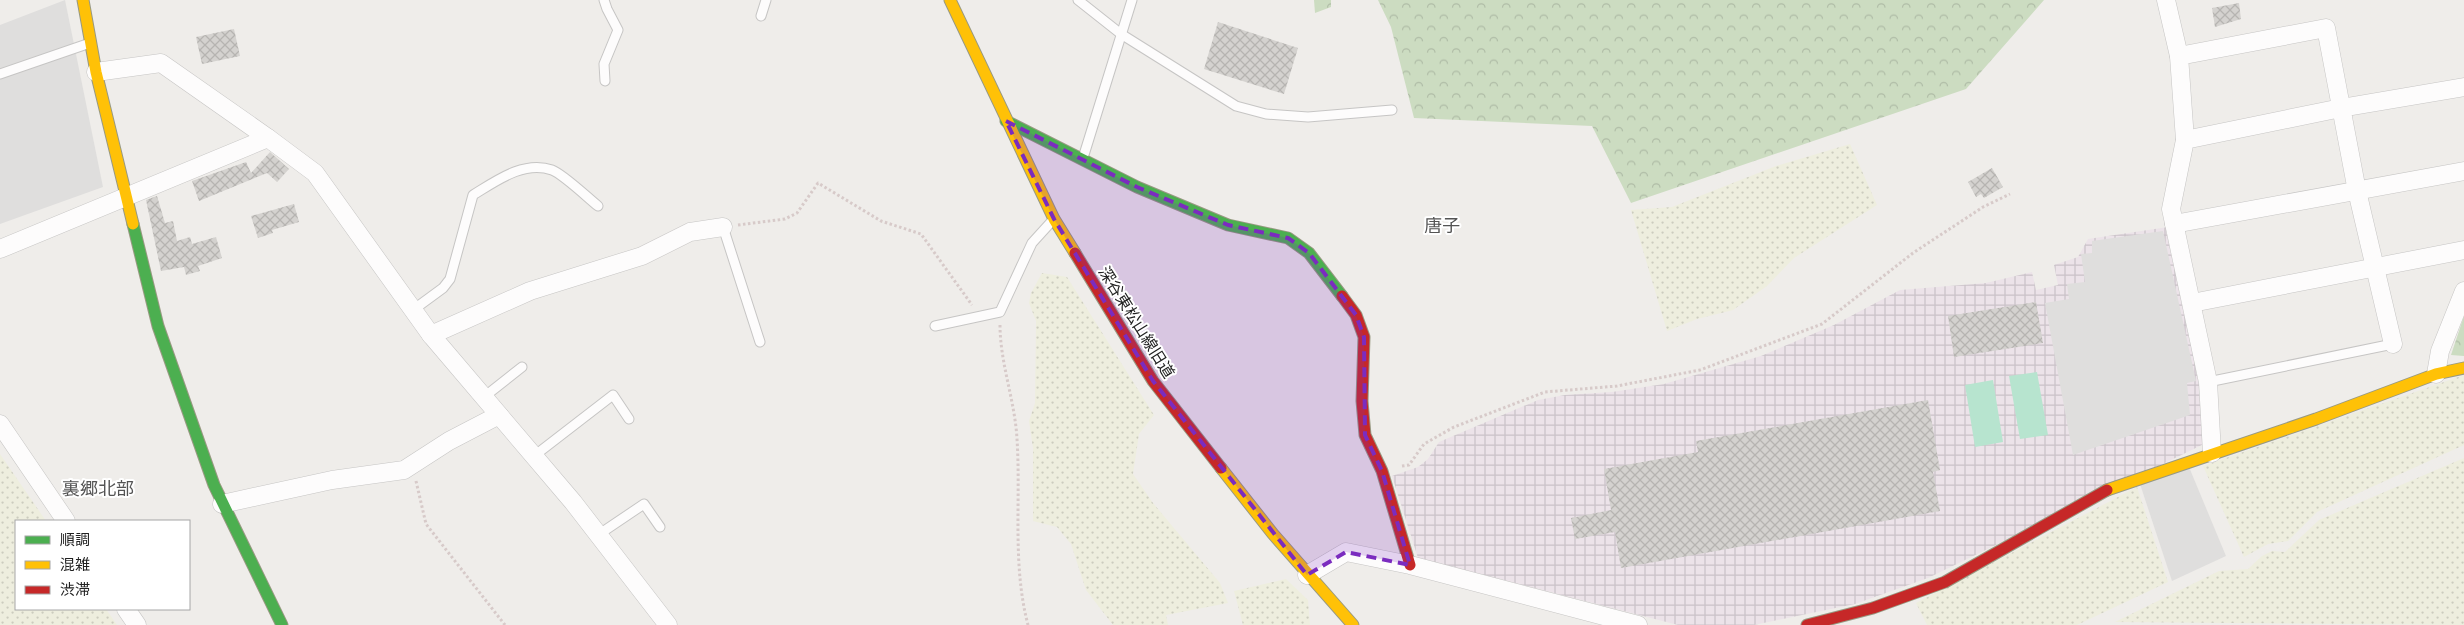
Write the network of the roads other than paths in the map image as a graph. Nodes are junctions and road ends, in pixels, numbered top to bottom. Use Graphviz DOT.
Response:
graph roads {
  1 [pos="83,0"];
  2 [pos="604,0"];
  3 [pos="766,0"];
  4 [pos="950,0"];
  5 [pos="1078,0"];
  6 [pos="1132,0"];
  7 [pos="2166,0"];
  8 [pos="761,16"];
  9 [pos="1121,34"];
  10 [pos="90,43"];
  11 [pos="2179,56"];
  12 [pos="96,72"];
  13 [pos="0,74"];
  14 [pos="604,81"];
  15 [pos="2464,87"];
  16 [pos="2341,108"];
  17 [pos="1392,110"];
  18 [pos="1006,120"];
  19 [pos="268,138"];
  20 [pos="2185,140"];
  21 [pos="1083,159"];
  22 [pos="2464,171"];
  23 [pos="2358,191"];
  24 [pos="125,199"];
  25 [pos="598,206"];
  26 [pos="1054,219"];
  27 [pos="2174,224"];
  28 [pos="723,227"];
  29 [pos="0,249"];
  30 [pos="2464,250"];
  31 [pos="2375,267"];
  32 [pos="2464,291"];
  33 [pos="2192,303"];
  34 [pos="413,310"];
  35 [pos="935,326"];
  36 [pos="431,335"];
  37 [pos="760,342"];
  38 [pos="2393,344"];
  39 [pos="522,367"];
  40 [pos="2464,368"];
  41 [pos="2436,374"];
  42 [pos="2208,382"];
  43 [pos="484,397"];
  44 [pos="499,415"];
  45 [pos="629,419"];
  46 [pos="0,424"];
  47 [pos="2212,454"];
  48 [pos="534,456"];
  49 [pos="222,504"];
  50 [pos="65,520"];
  51 [pos="660,527"];
  52 [pos="598,535"];
  53 [pos="1410,564"];
  54 [pos="1307,575"];
  55 [pos="127,610"];
  56 [pos="137,625"];
  57 [pos="282,625"];
  58 [pos="668,625"];
  59 [pos="1353,625"];
  60 [pos="1638,625"];
  61 [pos="1807,625"];
  1 -- 10 [label="street"];
  2 -- 14 [label="lane"];
  3 -- 8 [label="lane"];
  4 -- 18 [label="street, 深谷東松山線旧道"];
  5 -- 9 [label="lane"];
  6 -- 9 [label="lane"];
  7 -- 11 [label="street"];
  9 -- 17 [label="lane"];
  9 -- 21 [label="lane"];
  10 -- 12 [label="street"];
  10 -- 13 [label="lane"];
  11 -- 16 [label="street"];
  11 -- 20 [label="street"];
  12 -- 19 [label="street"];
  12 -- 24 [label="street"];
  15 -- 16 [label="street"];
  16 -- 20 [label="street"];
  16 -- 23 [label="street"];
  18 -- 21 [label="street"];
  18 -- 26 [label="street, 深谷東松山線旧道"];
  19 -- 24 [label="street"];
  19 -- 34 [label="street"];
  20 -- 27 [label="street"];
  21 -- 53 [label="street"];
  22 -- 23 [label="street"];
  23 -- 27 [label="street"];
  23 -- 31 [label="street"];
  24 -- 29 [label="street"];
  24 -- 49 [label="street"];
  25 -- 34 [label="lane"];
  26 -- 35 [label="lane"];
  26 -- 54 [label="street, 深谷東松山線旧道"];
  27 -- 33 [label="street"];
  28 -- 36 [label="street"];
  28 -- 37 [label="lane"];
  30 -- 31 [label="street"];
  31 -- 33 [label="street"];
  31 -- 38 [label="street"];
  32 -- 41 [label="street"];
  33 -- 42 [label="street"];
  34 -- 36 [label="street"];
  36 -- 43 [label="street"];
  38 -- 42 [label="lane"];
  39 -- 43 [label="lane"];
  40 -- 41 [label="street"];
  41 -- 47 [label="street"];
  42 -- 47 [label="street"];
  43 -- 44 [label="street"];
  44 -- 48 [label="street"];
  44 -- 49 [label="street"];
  45 -- 48 [label="lane"];
  46 -- 50 [label="street"];
  47 -- 61 [label="street"];
  48 -- 52 [label="street"];
  49 -- 57 [label="street"];
  51 -- 52 [label="lane"];
  52 -- 58 [label="street"];
  53 -- 54 [label="street"];
  53 -- 60 [label="street"];
  54 -- 59 [label="street, 深谷東松山線旧道"];
  55 -- 56 [label="street"];
}
